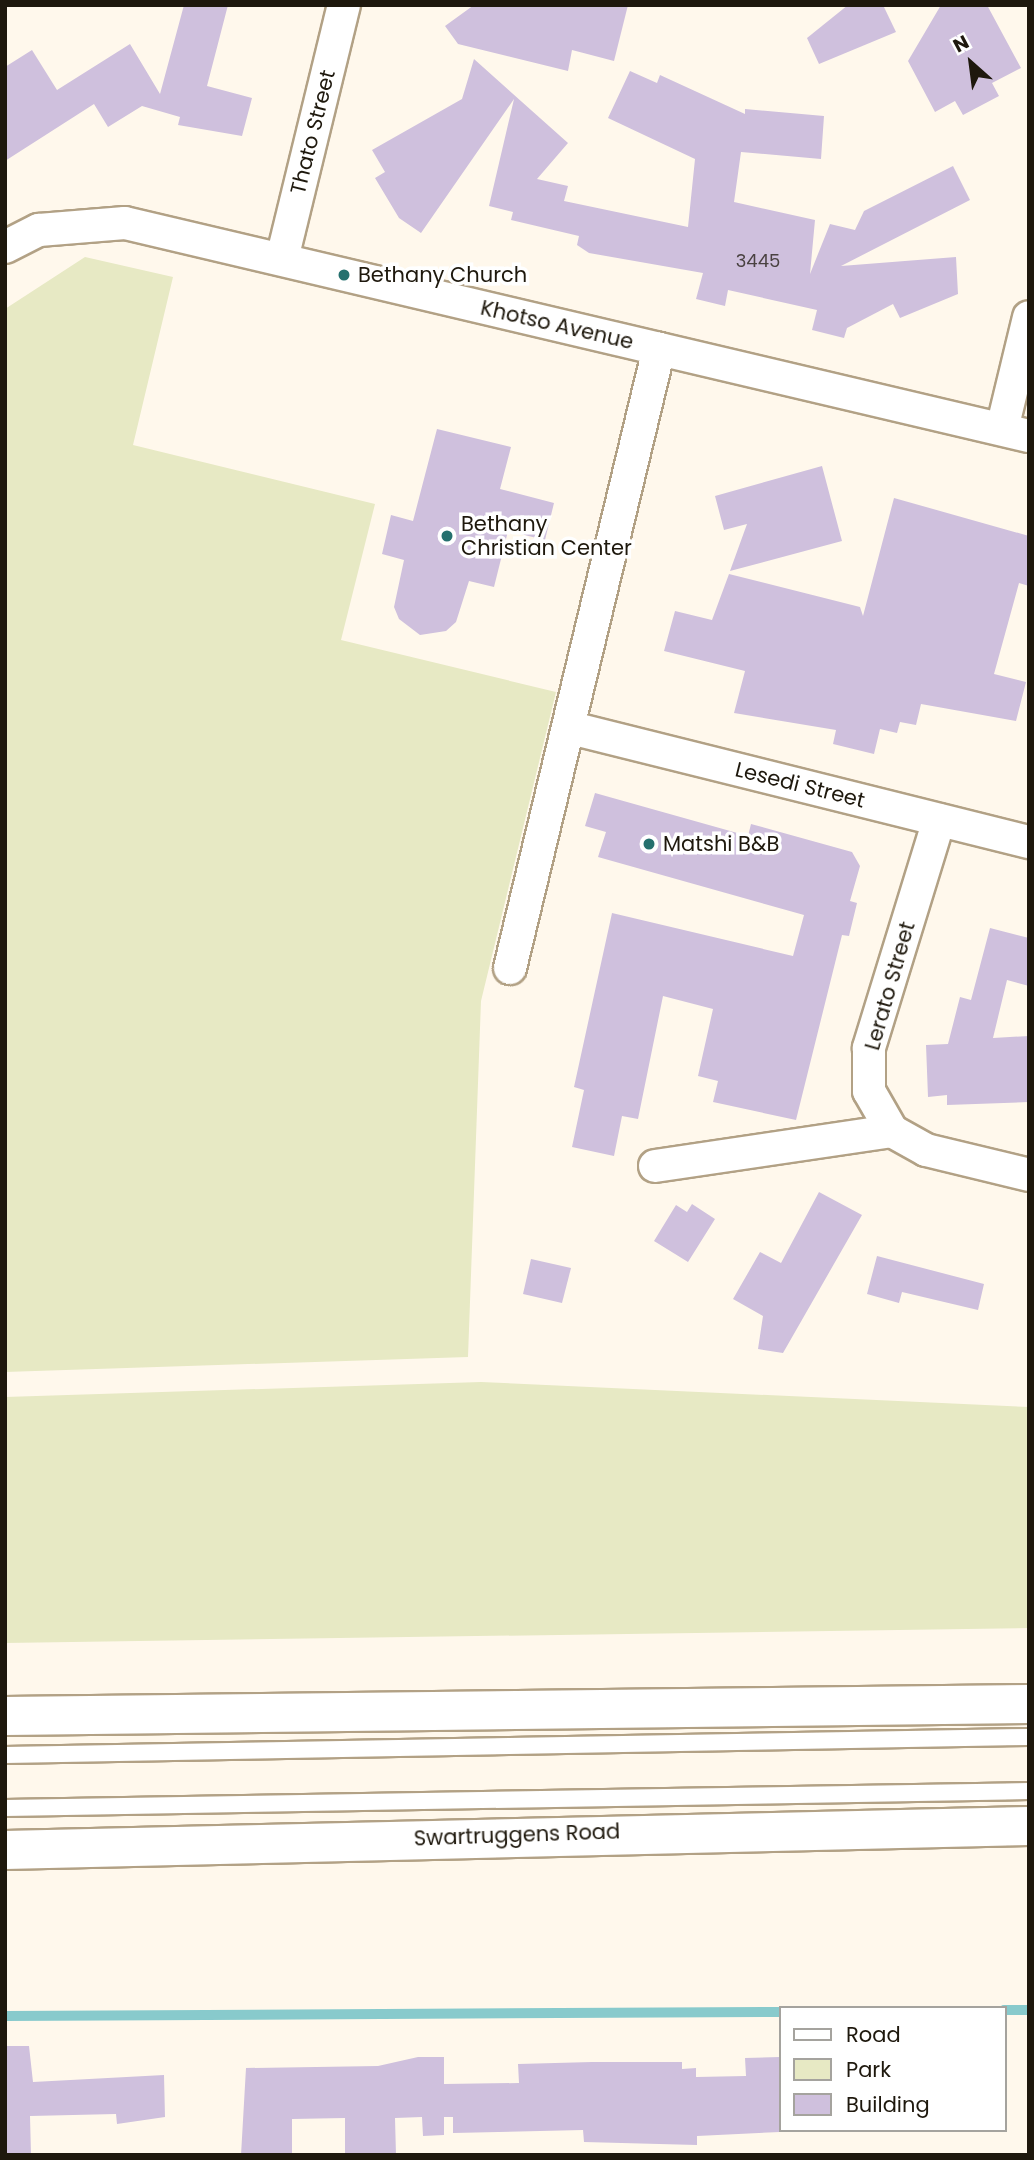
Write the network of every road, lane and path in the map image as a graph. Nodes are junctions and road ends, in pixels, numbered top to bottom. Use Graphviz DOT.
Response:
graph roads {
  1 [pos="344,5"];
  2 [pos="5,247"];
  3 [pos="282,259"];
  4 [pos="1029,317"];
  5 [pos="659,349"];
  6 [pos="1015,433"];
  7 [pos="571,728"];
  8 [pos="939,820"];
  9 [pos="1029,842"];
  10 [pos="510,968"];
  11 [pos="892,1131"];
  12 [pos="655,1166"];
  13 [pos="1029,1175"];
  14 [pos="1029,1704"];
  15 [pos="5,1716"];
  16 [pos="1029,1737"];
  17 [pos="5,1755"];
  18 [pos="1029,1791"];
  19 [pos="5,1808"];
  20 [pos="1029,1826"];
  21 [pos="5,1850"];
  1 -- 3 [label="street, Thato Street"];
  2 -- 3 [label="street, Khotso Avenue"];
  3 -- 5 [label="street, Khotso Avenue"];
  4 -- 6 [label="street"];
  5 -- 6 [label="street, Khotso Avenue"];
  5 -- 7 [label="street"];
  7 -- 8 [label="street, Lesedi Street"];
  7 -- 10 [label="street"];
  8 -- 9 [label="street, Lesedi Street"];
  8 -- 11 [label="street, Lerato Street"];
  11 -- 12 [label="street"];
  11 -- 13 [label="street"];
  14 -- 15 [label="main road"];
  16 -- 17 [label="lane"];
  18 -- 19 [label="lane"];
  20 -- 21 [label="main road, Swartruggens Road"];
}
